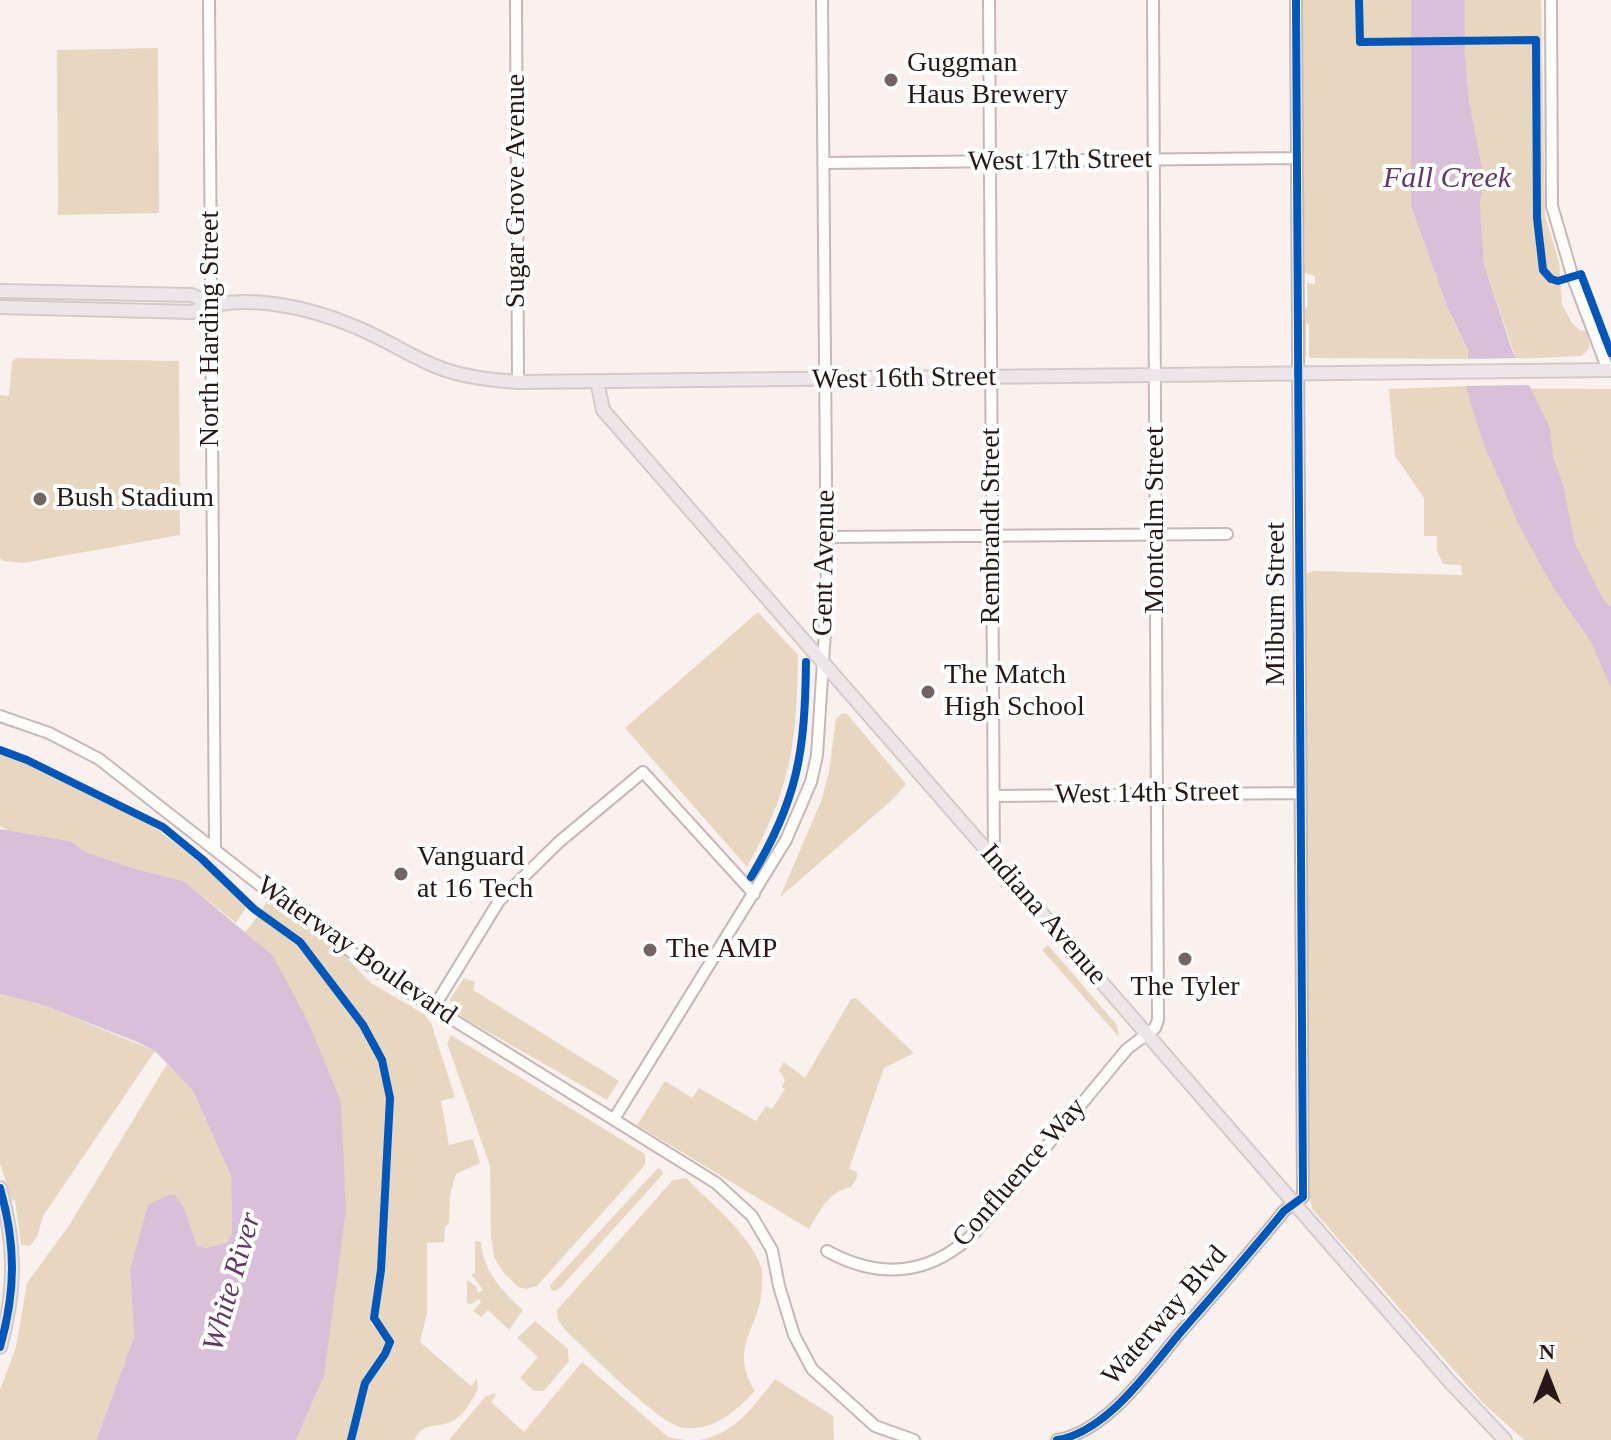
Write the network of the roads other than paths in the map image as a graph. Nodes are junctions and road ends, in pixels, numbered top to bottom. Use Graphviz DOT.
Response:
graph roads {
  1 [pos="209,0"];
  2 [pos="516,0"];
  3 [pos="822,0"];
  4 [pos="989,0"];
  5 [pos="1153,0"];
  6 [pos="1296,0"];
  7 [pos="1551,0"];
  8 [pos="1297,158"];
  9 [pos="1154,160"];
  10 [pos="990,162"];
  11 [pos="823,163"];
  12 [pos="0,291"];
  13 [pos="211,304"];
  14 [pos="0,307"];
  15 [pos="1610,370"];
  16 [pos="1155,374"];
  17 [pos="1298,374"];
  18 [pos="990,377"];
  19 [pos="823,380"];
  20 [pos="597,381"];
  21 [pos="518,382"];
  22 [pos="1156,534"];
  23 [pos="1227,534"];
  24 [pos="992,536"];
  25 [pos="827,537"];
  26 [pos="823,662"];
  27 [pos="0,716"];
  28 [pos="1300,793"];
  29 [pos="1158,794"];
  30 [pos="994,796"];
  31 [pos="215,850"];
  32 [pos="994,860"];
  33 [pos="754,894"];
  34 [pos="434,1007"];
  35 [pos="1147,1035"];
  36 [pos="614,1119"];
  37 [pos="0,1188"];
  38 [pos="1294,1203"];
  39 [pos="827,1251"];
  40 [pos="0,1347"];
  41 [pos="914,1440"];
  42 [pos="1057,1440"];
  43 [pos="1505,1440"];
  1 -- 13 [label="street, North Harding Street"];
  2 -- 21 [label="street, Sugar Grove Avenue"];
  3 -- 11 [label="street, Gent Avenue"];
  4 -- 10 [label="street, Rembrandt Street"];
  5 -- 9 [label="street, Montcalm Street"];
  6 -- 8 [label="street, Milburn Street"];
  7 -- 15 [label="street"];
  8 -- 9 [label="street, West 17th Street"];
  8 -- 17 [label="street, Milburn Street"];
  9 -- 10 [label="street, West 17th Street"];
  9 -- 16 [label="street, Montcalm Street"];
  10 -- 11 [label="street, West 17th Street"];
  10 -- 18 [label="street, Rembrandt Street"];
  11 -- 19 [label="street, Gent Avenue"];
  12 -- 13 [label="main road, West 16th Street"];
  13 -- 14 [label="main road, West 16th Street"];
  13 -- 21 [label="main road, West 16th Street"];
  13 -- 31 [label="street, North Harding Street"];
  15 -- 17 [label="main road, West 16th Street"];
  16 -- 17 [label="main road, West 16th Street"];
  16 -- 18 [label="main road, West 16th Street"];
  16 -- 22 [label="street, Montcalm Street"];
  17 -- 28 [label="street, Milburn Street"];
  18 -- 19 [label="main road, West 16th Street"];
  18 -- 24 [label="street, Rembrandt Street"];
  19 -- 20 [label="main road, West 16th Street"];
  19 -- 25 [label="street, Gent Avenue"];
  20 -- 21 [label="main road, West 16th Street"];
  20 -- 26 [label="main road, Indiana Avenue"];
  22 -- 23 [label="street"];
  22 -- 24 [label="street"];
  22 -- 29 [label="street, Montcalm Street"];
  24 -- 25 [label="street"];
  24 -- 30 [label="street, Rembrandt Street"];
  25 -- 26 [label="street, Gent Avenue"];
  26 -- 32 [label="main road, Indiana Avenue"];
  26 -- 33 [label="street, Gent Avenue"];
  27 -- 31 [label="street, Waterway Boulevard"];
  28 -- 29 [label="street, West 14th Street"];
  28 -- 38 [label="street, Milburn Street"];
  29 -- 30 [label="street, West 14th Street"];
  29 -- 35 [label="street, Montcalm Street"];
  30 -- 32 [label="street, Rembrandt Street"];
  31 -- 34 [label="street, Waterway Boulevard"];
  32 -- 35 [label="main road, Indiana Avenue"];
  33 -- 34 [label="street"];
  33 -- 36 [label="street, Gent Avenue"];
  34 -- 36 [label="street, Waterway Boulevard"];
  35 -- 38 [label="main road, Indiana Avenue"];
  35 -- 39 [label="street, Confluence Way"];
  36 -- 41 [label="street, Waterway Boulevard"];
  37 -- 40 [label="main road"];
  38 -- 42 [label="street, Waterway Blvd"];
  38 -- 43 [label="main road, Indiana Avenue"];
}
